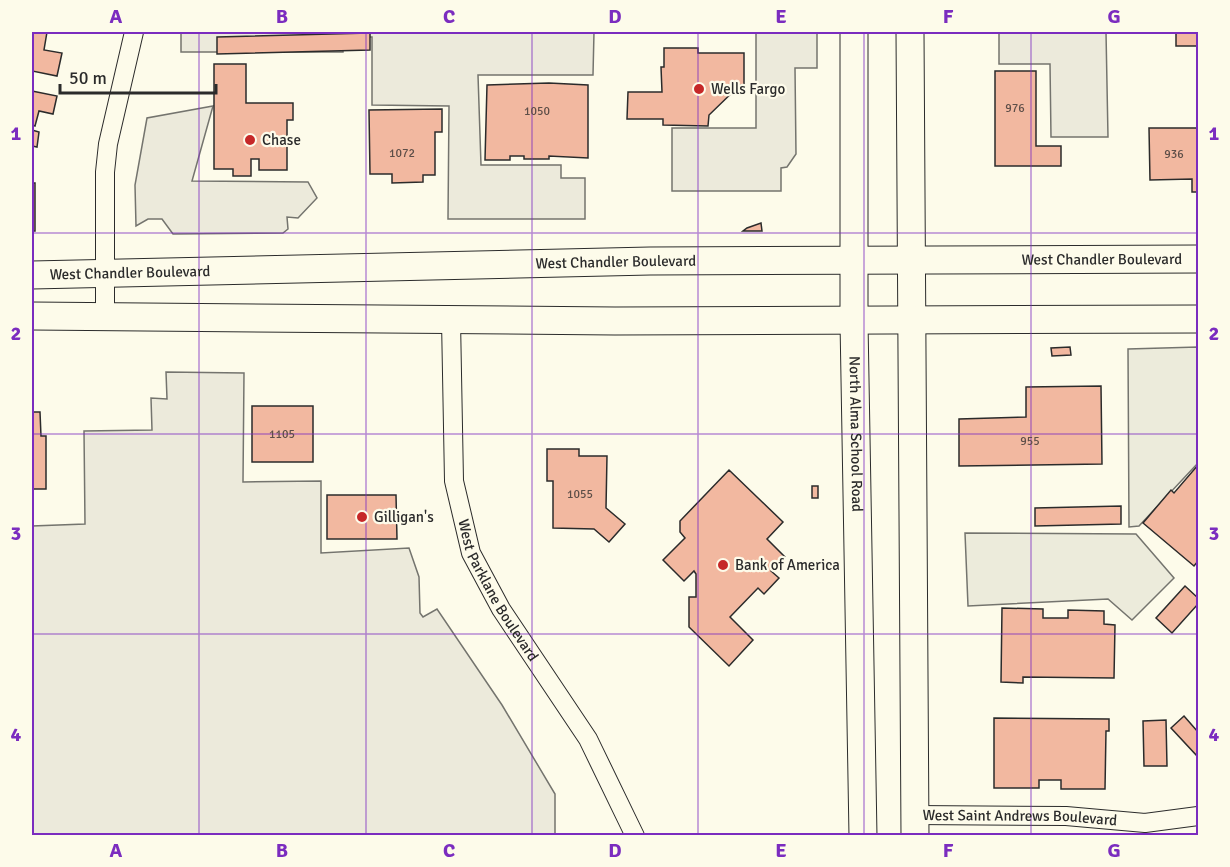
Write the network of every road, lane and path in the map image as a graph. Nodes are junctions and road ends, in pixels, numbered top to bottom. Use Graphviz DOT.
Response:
graph roads {
  1 [pos="134,32"];
  2 [pos="854,32"];
  3 [pos="910,32"];
  4 [pos="1198,259"];
  5 [pos="910,261"];
  6 [pos="855,262"];
  7 [pos="105,274"];
  8 [pos="32,275"];
  9 [pos="32,316"];
  10 [pos="105,316"];
  11 [pos="1198,319"];
  12 [pos="451,320"];
  13 [pos="910,321"];
  14 [pos="854,322"];
  15 [pos="1198,816"];
  16 [pos="914,825"];
  17 [pos="635,836"];
  18 [pos="863,836"];
  1 -- 7 [label="street"];
  2 -- 6 [label="main road, North Alma School Road"];
  3 -- 5 [label="main road"];
  4 -- 5 [label="main road, West Chandler Boulevard"];
  5 -- 6 [label="main road, West Chandler Boulevard"];
  5 -- 13 [label="main road"];
  6 -- 7 [label="main road, West Chandler Boulevard"];
  6 -- 14 [label="main road, North Alma School Road"];
  7 -- 8 [label="main road, West Chandler Boulevard"];
  7 -- 10 [label="street"];
  9 -- 10 [label="main road"];
  10 -- 12 [label="main road"];
  11 -- 13 [label="main road"];
  12 -- 14 [label="main road"];
  12 -- 17 [label="street, West Parklane Boulevard"];
  13 -- 14 [label="main road"];
  13 -- 16 [label="main road"];
  14 -- 18 [label="main road, North Alma School Road"];
  15 -- 16 [label="street, West Saint Andrews Boulevard"];
}
